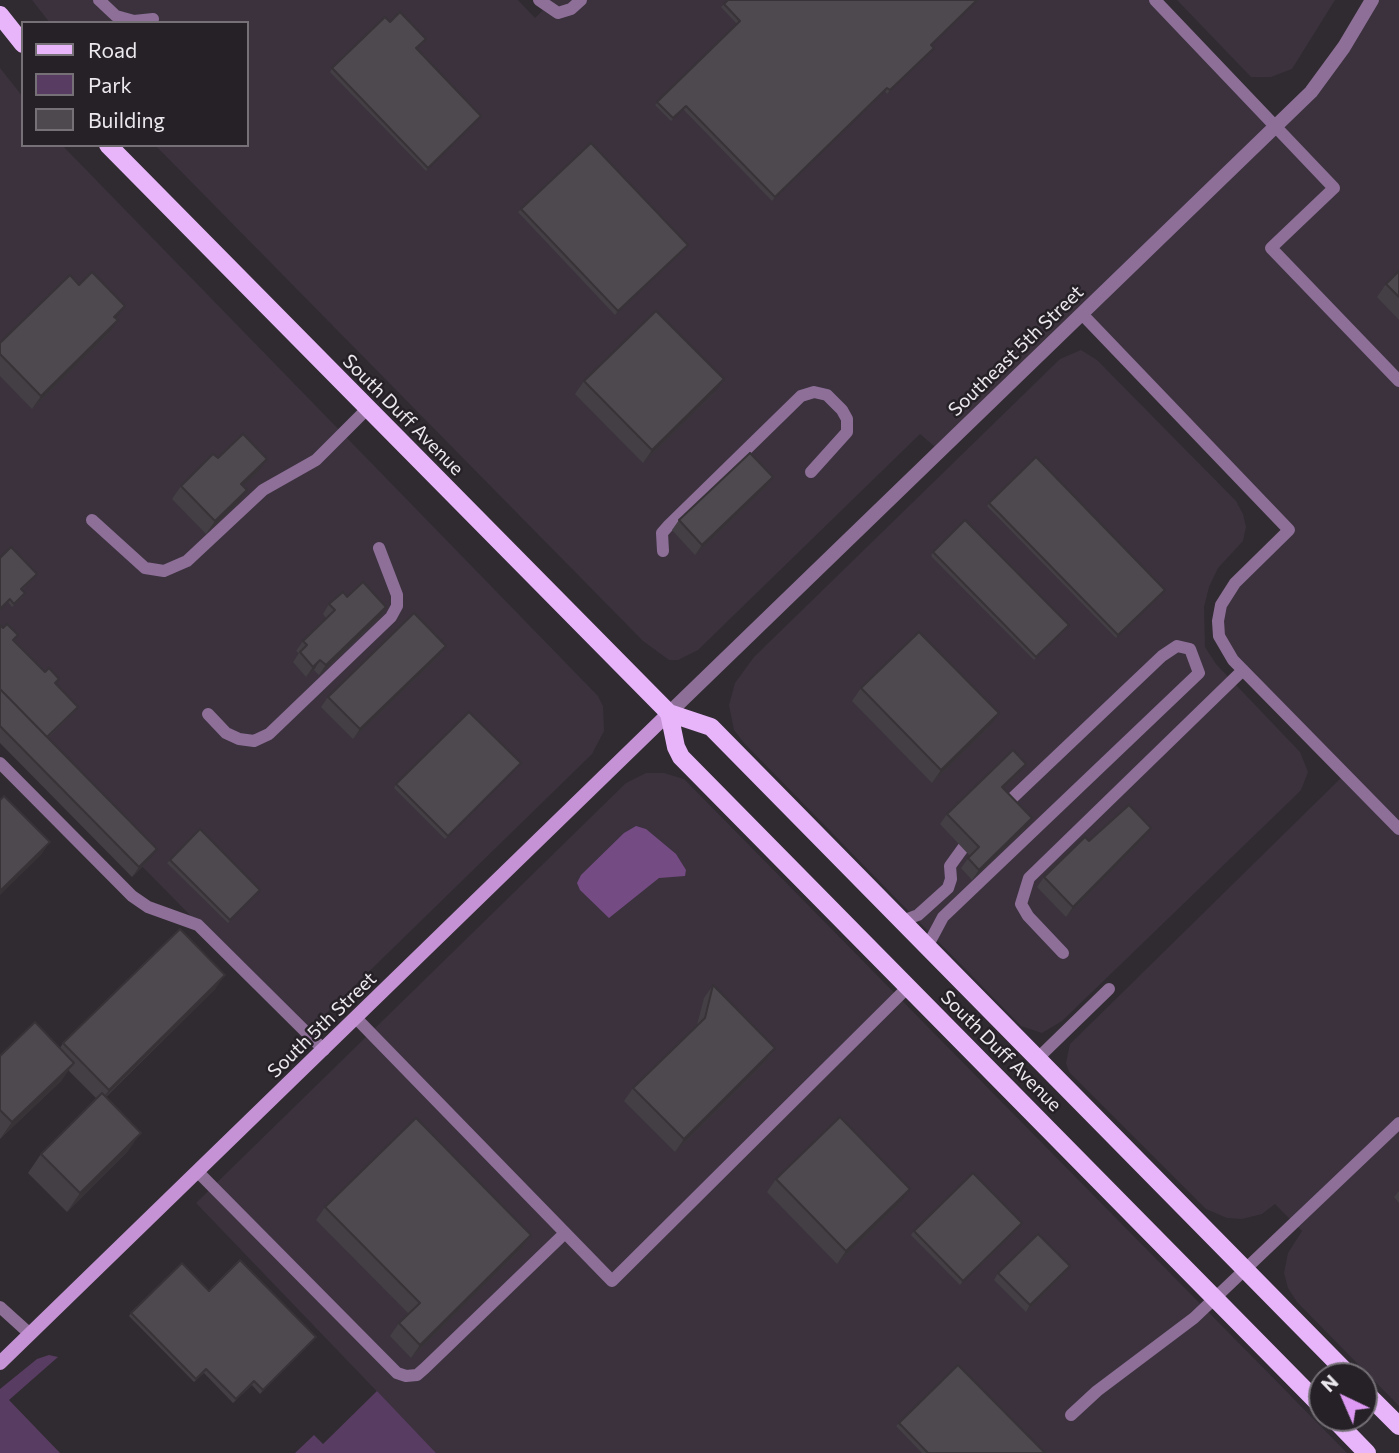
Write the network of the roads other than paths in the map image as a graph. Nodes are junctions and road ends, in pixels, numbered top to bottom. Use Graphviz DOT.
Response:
graph roads {
  1 [pos="99,0"];
  2 [pos="539,0"];
  3 [pos="581,0"];
  4 [pos="1155,0"];
  5 [pos="1372,0"];
  6 [pos="0,15"];
  7 [pos="153,19"];
  8 [pos="21,41"];
  9 [pos="1276,126"];
  10 [pos="110,147"];
  11 [pos="1082,314"];
  12 [pos="1399,381"];
  13 [pos="368,408"];
  14 [pos="811,472"];
  15 [pos="92,520"];
  16 [pos="379,548"];
  17 [pos="663,551"];
  18 [pos="1243,670"];
  19 [pos="669,713"];
  20 [pos="208,714"];
  21 [pos="0,763"];
  22 [pos="1004,806"];
  23 [pos="1399,829"];
  24 [pos="963,848"];
  25 [pos="902,921"];
  26 [pos="927,947"];
  27 [pos="1063,953"];
  28 [pos="908,987"];
  29 [pos="1109,989"];
  30 [pos="356,1018"];
  31 [pos="324,1050"];
  32 [pos="1037,1059"];
  33 [pos="1399,1123"];
  34 [pos="198,1172"];
  35 [pos="565,1233"];
  36 [pos="1245,1270"];
  37 [pos="1215,1298"];
  38 [pos="0,1307"];
  39 [pos="30,1334"];
  40 [pos="1336,1362"];
  41 [pos="0,1363"];
  42 [pos="1308,1393"];
  43 [pos="1378,1403"];
  44 [pos="1071,1415"];
  45 [pos="1396,1419"];
  46 [pos="1346,1432"];
  47 [pos="1367,1453"];
  1 -- 7 [label="lane"];
  2 -- 3 [label="lane"];
  4 -- 9 [label="lane"];
  5 -- 9 [label="street, Southeast 5th Street"];
  6 -- 8 [label="main road"];
  9 -- 11 [label="street, Southeast 5th Street"];
  9 -- 12 [label="lane"];
  10 -- 13 [label="main road, South Duff Avenue"];
  11 -- 18 [label="lane"];
  11 -- 19 [label="street, Southeast 5th Street"];
  13 -- 15 [label="lane"];
  13 -- 19 [label="main road, South Duff Avenue"];
  14 -- 17 [label="lane"];
  16 -- 20 [label="lane"];
  18 -- 23 [label="lane"];
  18 -- 27 [label="lane"];
  19 -- 25 [label="main road, South Duff Avenue"];
  19 -- 28 [label="main road, South Duff Avenue"];
  19 -- 30 [label="street, South 5th Street"];
  21 -- 31 [label="lane"];
  22 -- 26 [label="lane"];
  24 -- 25 [label="lane"];
  25 -- 26 [label="main road, South Duff Avenue"];
  26 -- 32 [label="main road, South Duff Avenue"];
  28 -- 35 [label="lane"];
  28 -- 37 [label="main road, South Duff Avenue"];
  29 -- 32 [label="lane"];
  30 -- 31 [label="street, South 5th Street"];
  30 -- 35 [label="lane"];
  31 -- 34 [label="street, South 5th Street"];
  32 -- 36 [label="main road, South Duff Avenue"];
  33 -- 36 [label="lane"];
  34 -- 35 [label="lane"];
  34 -- 39 [label="street, South 5th Street"];
  36 -- 37 [label="lane"];
  36 -- 40 [label="main road, South Duff Avenue"];
  37 -- 42 [label="main road, South Duff Avenue"];
  37 -- 44 [label="lane"];
  38 -- 39 [label="lane"];
  39 -- 41 [label="street, South 5th Street"];
  43 -- 45 [label="main road"];
  46 -- 47 [label="main road"];
}
